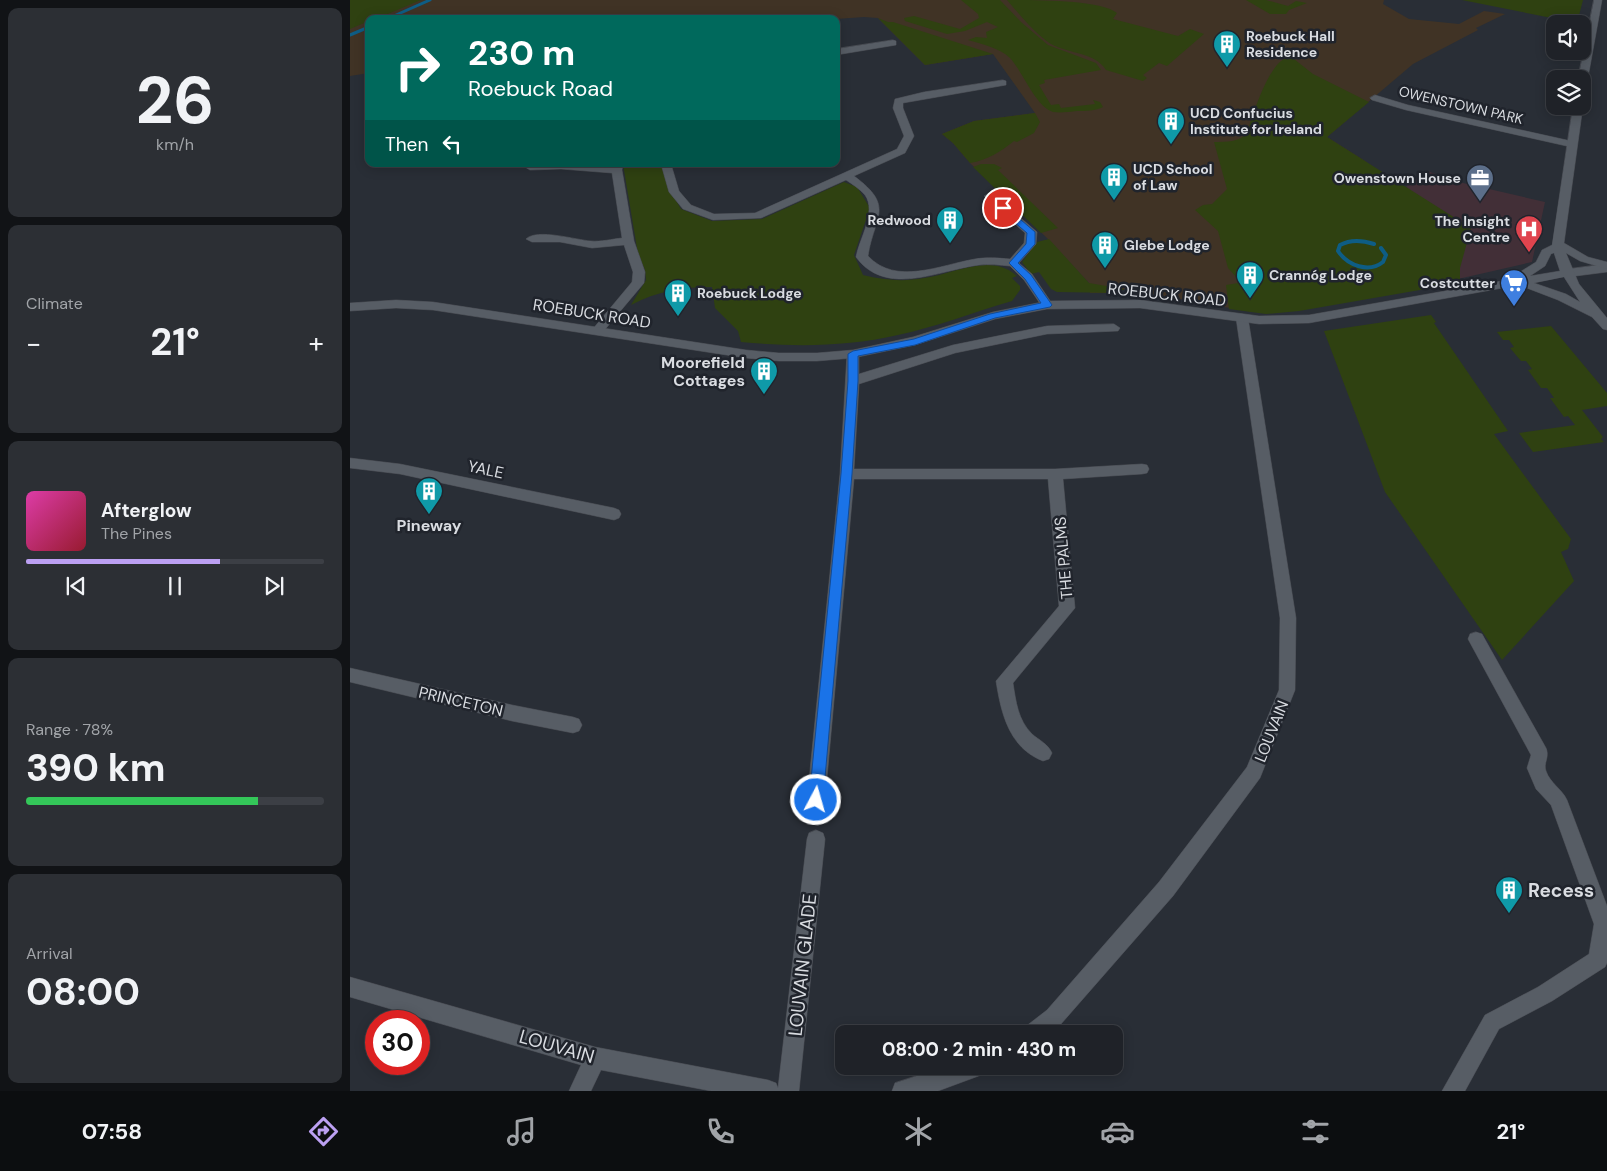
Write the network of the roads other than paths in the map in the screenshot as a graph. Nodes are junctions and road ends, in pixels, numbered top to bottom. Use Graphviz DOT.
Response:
graph roads {
  1 [pos="1598,0"];
  2 [pos="893,43"];
  3 [pos="840,51"];
  4 [pos="1585,70"];
  5 [pos="1003,83"];
  6 [pos="1375,98"];
  7 [pos="1577,115"];
  8 [pos="1572,144"];
  9 [pos="617,167"];
  10 [pos="667,167"];
  11 [pos="848,176"];
  12 [pos="989,196"];
  13 [pos="532,239"];
  14 [pos="628,241"];
  15 [pos="1557,246"];
  16 [pos="1013,263"];
  17 [pos="1607,267"];
  18 [pos="1568,274"];
  19 [pos="1514,282"];
  20 [pos="1047,305"];
  21 [pos="350,307"];
  22 [pos="1242,318"];
  23 [pos="1606,325"];
  24 [pos="1114,328"];
  25 [pos="598,330"];
  26 [pos="853,354"];
  27 [pos="853,381"];
  28 [pos="350,464"];
  29 [pos="1142,469"];
  30 [pos="847,474"];
  31 [pos="1055,474"];
  32 [pos="614,514"];
  33 [pos="1476,639"];
  34 [pos="350,675"];
  35 [pos="573,725"];
  36 [pos="1043,753"];
  37 [pos="816,800"];
  38 [pos="816,839"];
  39 [pos="350,987"];
  40 [pos="1044,1025"];
  41 [pos="595,1058"];
  42 [pos="952,1075"];
  43 [pos="580,1091"];
  44 [pos="768,1091"];
  45 [pos="788,1091"];
  46 [pos="909,1091"];
  47 [pos="1452,1091"];
  1 -- 4 [label="street"];
  2 -- 3 [label="street"];
  5 -- 11 [label="street"];
  6 -- 8 [label="street, OWENSTOWN PARK"];
  7 -- 8 [label="street"];
  8 -- 15 [label="street"];
  9 -- 14 [label="street"];
  10 -- 11 [label="street"];
  11 -- 16 [label="street"];
  12 -- 16 [label="street"];
  13 -- 14 [label="street"];
  14 -- 25 [label="street"];
  15 -- 17 [label="street"];
  15 -- 18 [label="street"];
  15 -- 19 [label="street"];
  16 -- 20 [label="street"];
  17 -- 18 [label="street, ROEBUCK ROAD"];
  18 -- 19 [label="street, ROEBUCK ROAD"];
  18 -- 23 [label="street"];
  19 -- 22 [label="street, ROEBUCK ROAD"];
  19 -- 23 [label="street"];
  20 -- 22 [label="street, ROEBUCK ROAD"];
  20 -- 26 [label="street, ROEBUCK ROAD"];
  21 -- 25 [label="street, ROEBUCK ROAD"];
  22 -- 40 [label="street, LOUVAIN"];
  24 -- 27 [label="street"];
  25 -- 26 [label="street, ROEBUCK ROAD"];
  26 -- 27 [label="street"];
  27 -- 30 [label="street"];
  28 -- 32 [label="street, YALE"];
  29 -- 31 [label="street"];
  30 -- 31 [label="street"];
  30 -- 37 [label="street"];
  31 -- 36 [label="street, THE PALMS"];
  33 -- 47 [label="street"];
  34 -- 35 [label="street, PRINCETON"];
  38 -- 45 [label="street, LOUVAIN GLADE"];
  39 -- 41 [label="street, LOUVAIN"];
  41 -- 43 [label="street"];
  41 -- 44 [label="street, LOUVAIN"];
  42 -- 46 [label="street"];
}
